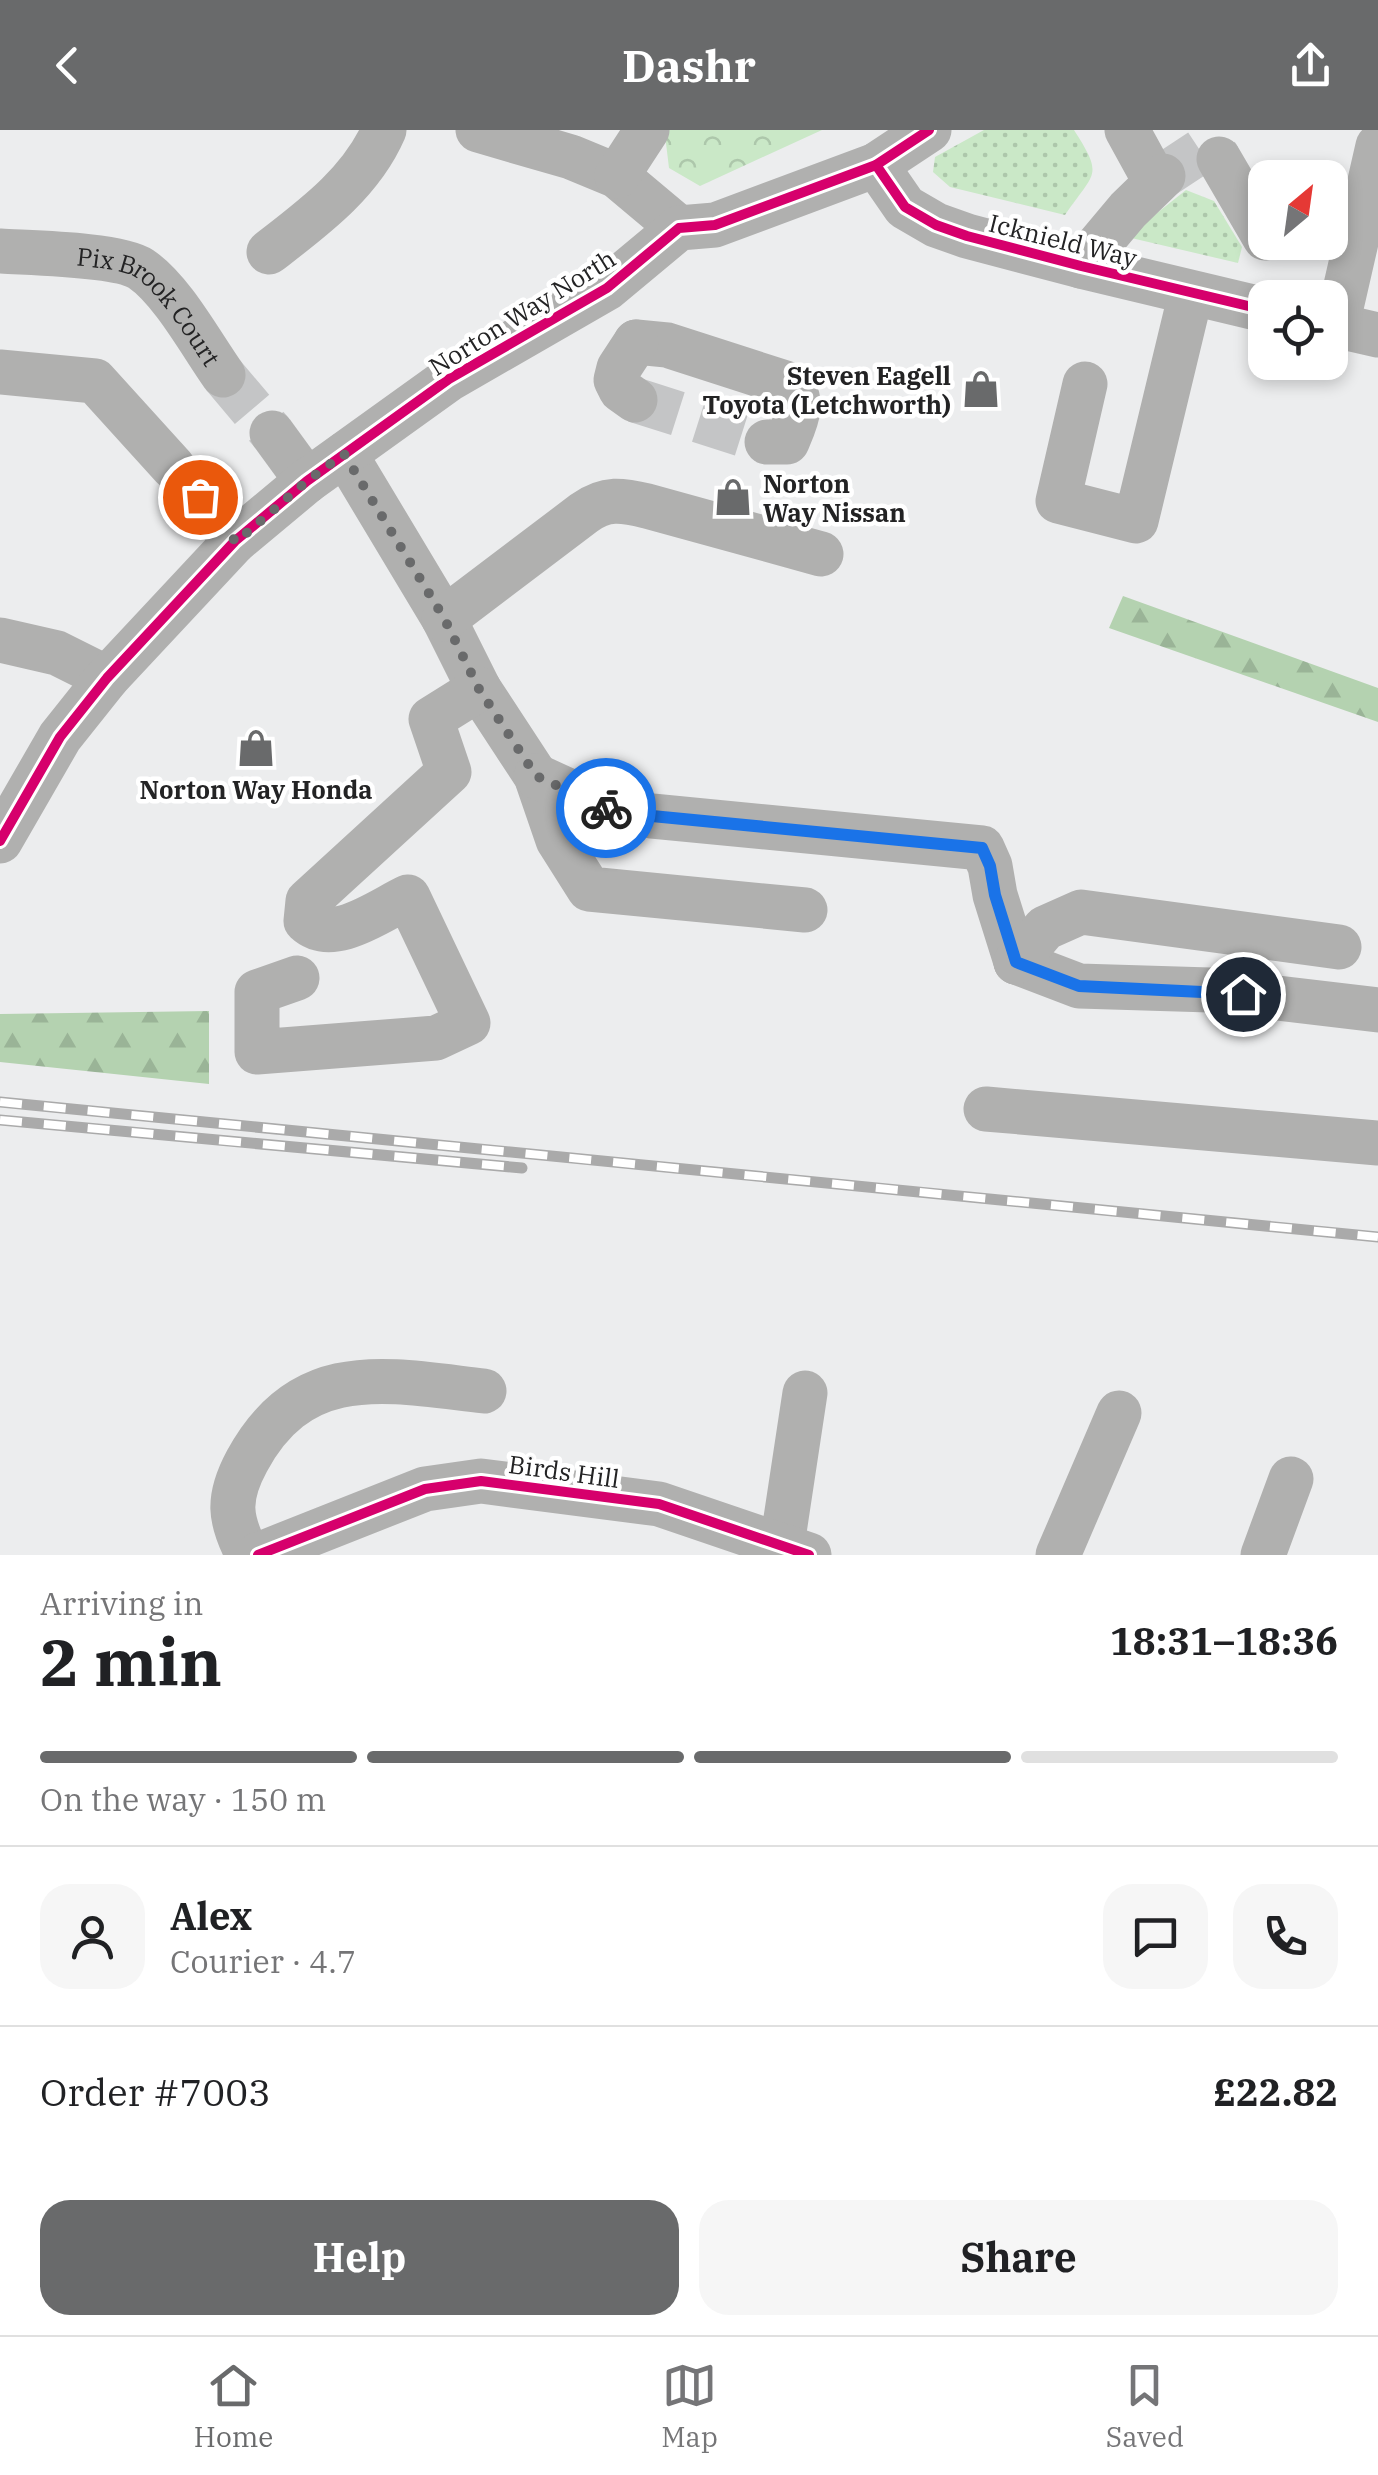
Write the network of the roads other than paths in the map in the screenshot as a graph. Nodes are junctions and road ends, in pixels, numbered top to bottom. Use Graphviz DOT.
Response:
graph roads {
  1 [pos="384,130"];
  2 [pos="478,130"];
  3 [pos="647,130"];
  4 [pos="930,130"];
  5 [pos="1127,130"];
  6 [pos="1378,146"];
  7 [pos="1218,160"];
  8 [pos="876,166"];
  9 [pos="618,176"];
  10 [pos="1248,210"];
  11 [pos="680,228"];
  12 [pos="0,250"];
  13 [pos="268,252"];
  14 [pos="1081,266"];
  15 [pos="608,288"];
  16 [pos="1191,293"];
  17 [pos="1248,306"];
  18 [pos="1348,328"];
  19 [pos="636,342"];
  20 [pos="0,372"];
  21 [pos="223,376"];
  22 [pos="1086,384"];
  23 [pos="635,400"];
  24 [pos="272,433"];
  25 [pos="767,442"];
  26 [pos="344,454"];
  27 [pos="307,481"];
  28 [pos="236,542"];
  29 [pos="822,554"];
  30 [pos="444,618"];
  31 [pos="0,640"];
  32 [pos="106,678"];
  33 [pos="479,689"];
  34 [pos="536,776"];
  35 [pos="0,841"];
  36 [pos="806,910"];
  37 [pos="1339,947"];
  38 [pos="1016,962"];
  39 [pos="297,978"];
  40 [pos="1378,1010"];
  41 [pos="986,1109"];
  42 [pos="1378,1142"];
  43 [pos="484,1391"];
  44 [pos="805,1392"];
  45 [pos="1119,1413"];
  46 [pos="1291,1479"];
  47 [pos="351,1539"];
  48 [pos="795,1550"];
  49 [pos="248,1555"];
  50 [pos="258,1555"];
  51 [pos="1058,1555"];
  52 [pos="1263,1555"];
  1 -- 13 [label="street"];
  2 -- 9 [label="street"];
  3 -- 9 [label="street"];
  4 -- 8 [label="street"];
  5 -- 14 [label="street"];
  6 -- 18 [label="street"];
  7 -- 10 [label="street"];
  8 -- 11 [label="street"];
  8 -- 14 [label="street, Icknield Way"];
  9 -- 11 [label="street"];
  11 -- 15 [label="street, Norton Way North"];
  12 -- 21 [label="street, Pix Brook Court"];
  14 -- 16 [label="street, Icknield Way"];
  15 -- 19 [label="street"];
  15 -- 26 [label="street, Norton Way North"];
  16 -- 17 [label="street, Icknield Way"];
  16 -- 22 [label="street"];
  19 -- 23 [label="street"];
  19 -- 25 [label="street"];
  20 -- 28 [label="street"];
  24 -- 27 [label="street"];
  26 -- 27 [label="street, Norton Way North"];
  26 -- 30 [label="street"];
  27 -- 28 [label="street, Norton Way North"];
  28 -- 32 [label="street, Norton Way North"];
  29 -- 30 [label="street"];
  30 -- 33 [label="street"];
  31 -- 32 [label="street"];
  32 -- 35 [label="street, Norton Way North"];
  33 -- 34 [label="street"];
  33 -- 39 [label="street"];
  34 -- 36 [label="street"];
  34 -- 38 [label="street"];
  37 -- 38 [label="street"];
  38 -- 40 [label="street"];
  41 -- 42 [label="street"];
  43 -- 49 [label="street"];
  44 -- 48 [label="street"];
  45 -- 51 [label="street"];
  46 -- 52 [label="street"];
  47 -- 48 [label="street, Birds Hill"];
  47 -- 50 [label="street, Birds Hill"];
}
